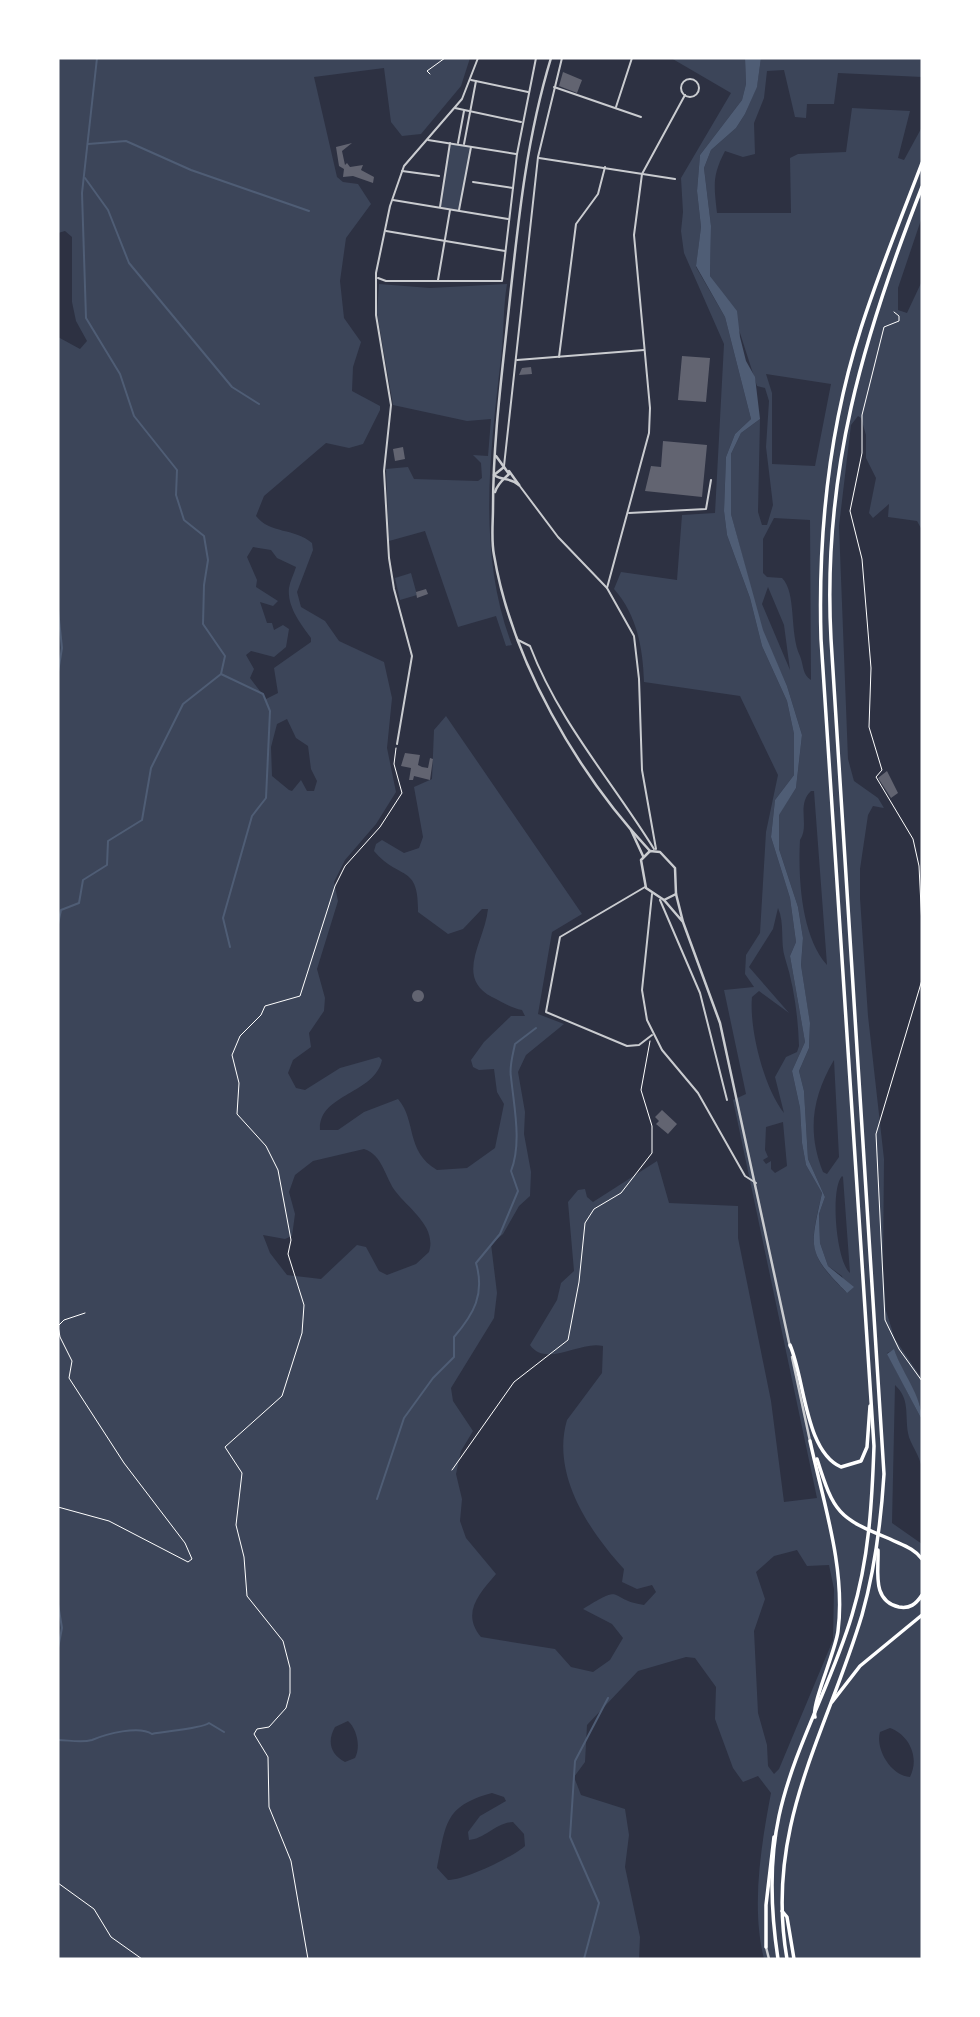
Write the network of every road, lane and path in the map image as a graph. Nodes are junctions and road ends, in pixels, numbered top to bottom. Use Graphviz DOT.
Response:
graph roads {
  1 [pos="445,58"];
  2 [pos="478,58"];
  3 [pos="536,58"];
  4 [pos="551,58"];
  5 [pos="562,58"];
  6 [pos="632,58"];
  7 [pos="430,74"];
  8 [pos="470,80"];
  9 [pos="476,81"];
  10 [pos="552,87"];
  11 [pos="528,92"];
  12 [pos="685,96"];
  13 [pos="454,108"];
  14 [pos="615,108"];
  15 [pos="464,110"];
  16 [pos="470,112"];
  17 [pos="641,117"];
  18 [pos="522,123"];
  19 [pos="427,140"];
  20 [pos="450,143"];
  21 [pos="458,144"];
  22 [pos="464,145"];
  23 [pos="471,146"];
  24 [pos="517,154"];
  25 [pos="538,158"];
  26 [pos="922,163"];
  27 [pos="605,167"];
  28 [pos="402,171"];
  29 [pos="642,174"];
  30 [pos="445,177"];
  31 [pos="675,179"];
  32 [pos="464,181"];
  33 [pos="922,187"];
  34 [pos="513,188"];
  35 [pos="392,200"];
  36 [pos="440,208"];
  37 [pos="450,209"];
  38 [pos="459,211"];
  39 [pos="510,219"];
  40 [pos="384,231"];
  41 [pos="445,240"];
  42 [pos="506,251"];
  43 [pos="378,277"];
  44 [pos="438,281"];
  45 [pos="894,312"];
  46 [pos="644,350"];
  47 [pos="559,357"];
  48 [pos="516,360"];
  49 [pos="495,455"];
  50 [pos="504,467"];
  51 [pos="509,471"];
  52 [pos="494,475"];
  53 [pos="504,478"];
  54 [pos="711,480"];
  55 [pos="519,485"];
  56 [pos="493,495"];
  57 [pos="628,513"];
  58 [pos="607,587"];
  59 [pos="517,640"];
  60 [pos="397,744"];
  61 [pos="629,827"];
  62 [pos="654,850"];
  63 [pos="643,856"];
  64 [pos="646,886"];
  65 [pos="652,894"];
  66 [pos="676,894"];
  67 [pos="662,900"];
  68 [pos="683,922"];
  69 [pos="922,926"];
  70 [pos="922,980"];
  71 [pos="652,1035"];
  72 [pos="727,1100"];
  73 [pos="756,1183"];
  74 [pos="85,1313"];
  75 [pos="790,1345"];
  76 [pos="922,1381"];
  77 [pos="870,1404"];
  78 [pos="810,1441"];
  79 [pos="452,1470"];
  80 [pos="58,1507"];
  81 [pos="878,1542"];
  82 [pos="921,1559"];
  83 [pos="922,1595"];
  84 [pos="922,1615"];
  85 [pos="830,1703"];
  86 [pos="815,1717"];
  87 [pos="777,1828"];
  88 [pos="58,1883"];
  89 [pos="782,1912"];
  90 [pos="766,1947"];
  91 [pos="792,1951"];
  92 [pos="142,1959"];
  93 [pos="308,1959"];
  94 [pos="767,1959"];
  95 [pos="778,1959"];
  96 [pos="787,1959"];
  97 [pos="794,1959"];
  98 [pos="799,1959"];
  1 -- 7 [label="path"];
  2 -- 8 [label="street"];
  3 -- 11 [label="street"];
  4 -- 49 [label="street"];
  5 -- 10 [label="street"];
  6 -- 14 [label="street"];
  8 -- 9 [label="street"];
  8 -- 13 [label="street"];
  9 -- 11 [label="street"];
  9 -- 16 [label="street"];
  10 -- 14 [label="street"];
  10 -- 25 [label="street"];
  11 -- 18 [label="street"];
  12 -- 12 [label="street"];
  12 -- 29 [label="street"];
  13 -- 15 [label="street"];
  13 -- 19 [label="street"];
  14 -- 17 [label="street"];
  15 -- 16 [label="street"];
  15 -- 21 [label="street"];
  16 -- 18 [label="street"];
  16 -- 22 [label="street"];
  18 -- 24 [label="street"];
  19 -- 20 [label="street"];
  19 -- 28 [label="street"];
  20 -- 21 [label="street"];
  20 -- 30 [label="street"];
  21 -- 22 [label="street"];
  22 -- 23 [label="street"];
  23 -- 24 [label="street"];
  23 -- 32 [label="street"];
  24 -- 34 [label="street"];
  25 -- 27 [label="street"];
  25 -- 48 [label="street"];
  26 -- 77 [label="highway"];
  27 -- 29 [label="street"];
  27 -- 47 [label="street"];
  28 -- 30 [label="street"];
  28 -- 35 [label="street"];
  29 -- 31 [label="street"];
  29 -- 46 [label="street"];
  30 -- 36 [label="street"];
  32 -- 34 [label="street"];
  32 -- 38 [label="street"];
  33 -- 81 [label="highway"];
  34 -- 39 [label="street"];
  35 -- 36 [label="street"];
  35 -- 40 [label="street"];
  36 -- 37 [label="street"];
  37 -- 38 [label="street"];
  37 -- 41 [label="street"];
  38 -- 39 [label="street"];
  39 -- 42 [label="street"];
  40 -- 41 [label="street"];
  40 -- 43 [label="street"];
  41 -- 42 [label="street"];
  41 -- 44 [label="street"];
  42 -- 44 [label="street"];
  43 -- 44 [label="street"];
  43 -- 60 [label="street"];
  45 -- 69 [label="path"];
  46 -- 47 [label="street"];
  46 -- 57 [label="street"];
  47 -- 48 [label="street"];
  48 -- 50 [label="street"];
  49 -- 50 [label="street"];
  49 -- 52 [label="street"];
  50 -- 51 [label="street"];
  50 -- 52 [label="street"];
  51 -- 53 [label="street"];
  51 -- 55 [label="street"];
  52 -- 53 [label="street"];
  52 -- 56 [label="street"];
  53 -- 55 [label="street"];
  53 -- 56 [label="street"];
  54 -- 57 [label="street"];
  55 -- 58 [label="street"];
  56 -- 59 [label="street"];
  57 -- 58 [label="street"];
  58 -- 62 [label="street"];
  59 -- 61 [label="street"];
  59 -- 62 [label="street"];
  60 -- 93 [label="path"];
  61 -- 62 [label="street"];
  61 -- 63 [label="street"];
  62 -- 63 [label="street"];
  62 -- 66 [label="street"];
  63 -- 64 [label="street"];
  64 -- 65 [label="street"];
  64 -- 71 [label="street"];
  65 -- 67 [label="street"];
  65 -- 71 [label="street"];
  66 -- 67 [label="street"];
  66 -- 68 [label="street"];
  67 -- 68 [label="street"];
  67 -- 72 [label="street"];
  68 -- 73 [label="street"];
  70 -- 76 [label="path"];
  71 -- 73 [label="street"];
  71 -- 79 [label="path"];
  73 -- 75 [label="street"];
  74 -- 80 [label="path"];
  75 -- 77 [label="highway"];
  75 -- 78 [label="street"];
  77 -- 86 [label="highway"];
  78 -- 82 [label="highway"];
  78 -- 86 [label="highway"];
  81 -- 83 [label="highway"];
  81 -- 85 [label="highway"];
  84 -- 85 [label="highway"];
  85 -- 89 [label="highway"];
  86 -- 87 [label="highway"];
  87 -- 90 [label="highway"];
  87 -- 95 [label="highway"];
  88 -- 92 [label="path"];
  89 -- 91 [label="highway"];
  89 -- 96 [label="highway"];
  90 -- 94 [label="street"];
  91 -- 97 [label="highway"];
  91 -- 98 [label="highway"];
}
